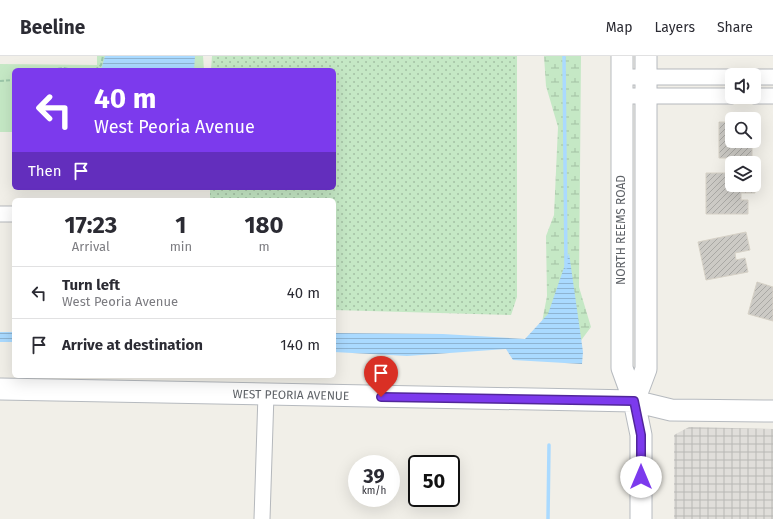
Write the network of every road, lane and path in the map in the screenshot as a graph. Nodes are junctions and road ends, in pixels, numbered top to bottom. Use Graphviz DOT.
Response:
graph roads {
  1 [pos="103,56"];
  2 [pos="622,56"];
  3 [pos="646,56"];
  4 [pos="97,68"];
  5 [pos="773,76"];
  6 [pos="712,77"];
  7 [pos="725,77"];
  8 [pos="761,77"];
  9 [pos="12,80"];
  10 [pos="0,81"];
  11 [pos="646,86"];
  12 [pos="622,87"];
  13 [pos="712,96"];
  14 [pos="725,96"];
  15 [pos="761,96"];
  16 [pos="773,96"];
  17 [pos="0,214"];
  18 [pos="12,214"];
  19 [pos="0,389"];
  20 [pos="266,394"];
  21 [pos="634,401"];
  22 [pos="773,412"];
  23 [pos="262,519"];
  24 [pos="641,519"];
  1 -- 4 [label="path"];
  2 -- 12 [label="main road, NORTH REEMS ROAD"];
  3 -- 11 [label="main road, NORTH REEMS ROAD"];
  5 -- 8 [label="street"];
  6 -- 7 [label="street"];
  6 -- 11 [label="street"];
  6 -- 13 [label="street"];
  9 -- 10 [label="path"];
  11 -- 12 [label="street"];
  11 -- 13 [label="street"];
  11 -- 21 [label="main road, NORTH REEMS ROAD"];
  12 -- 21 [label="main road, NORTH REEMS ROAD"];
  13 -- 14 [label="street"];
  15 -- 16 [label="street"];
  17 -- 18 [label="street"];
  19 -- 20 [label="main road, WEST PEORIA AVENUE"];
  20 -- 21 [label="main road, WEST PEORIA AVENUE"];
  20 -- 23 [label="street"];
  21 -- 22 [label="main road, WEST PEORIA AVENUE"];
  21 -- 24 [label="main road, NORTH REEMS ROAD"];
}
